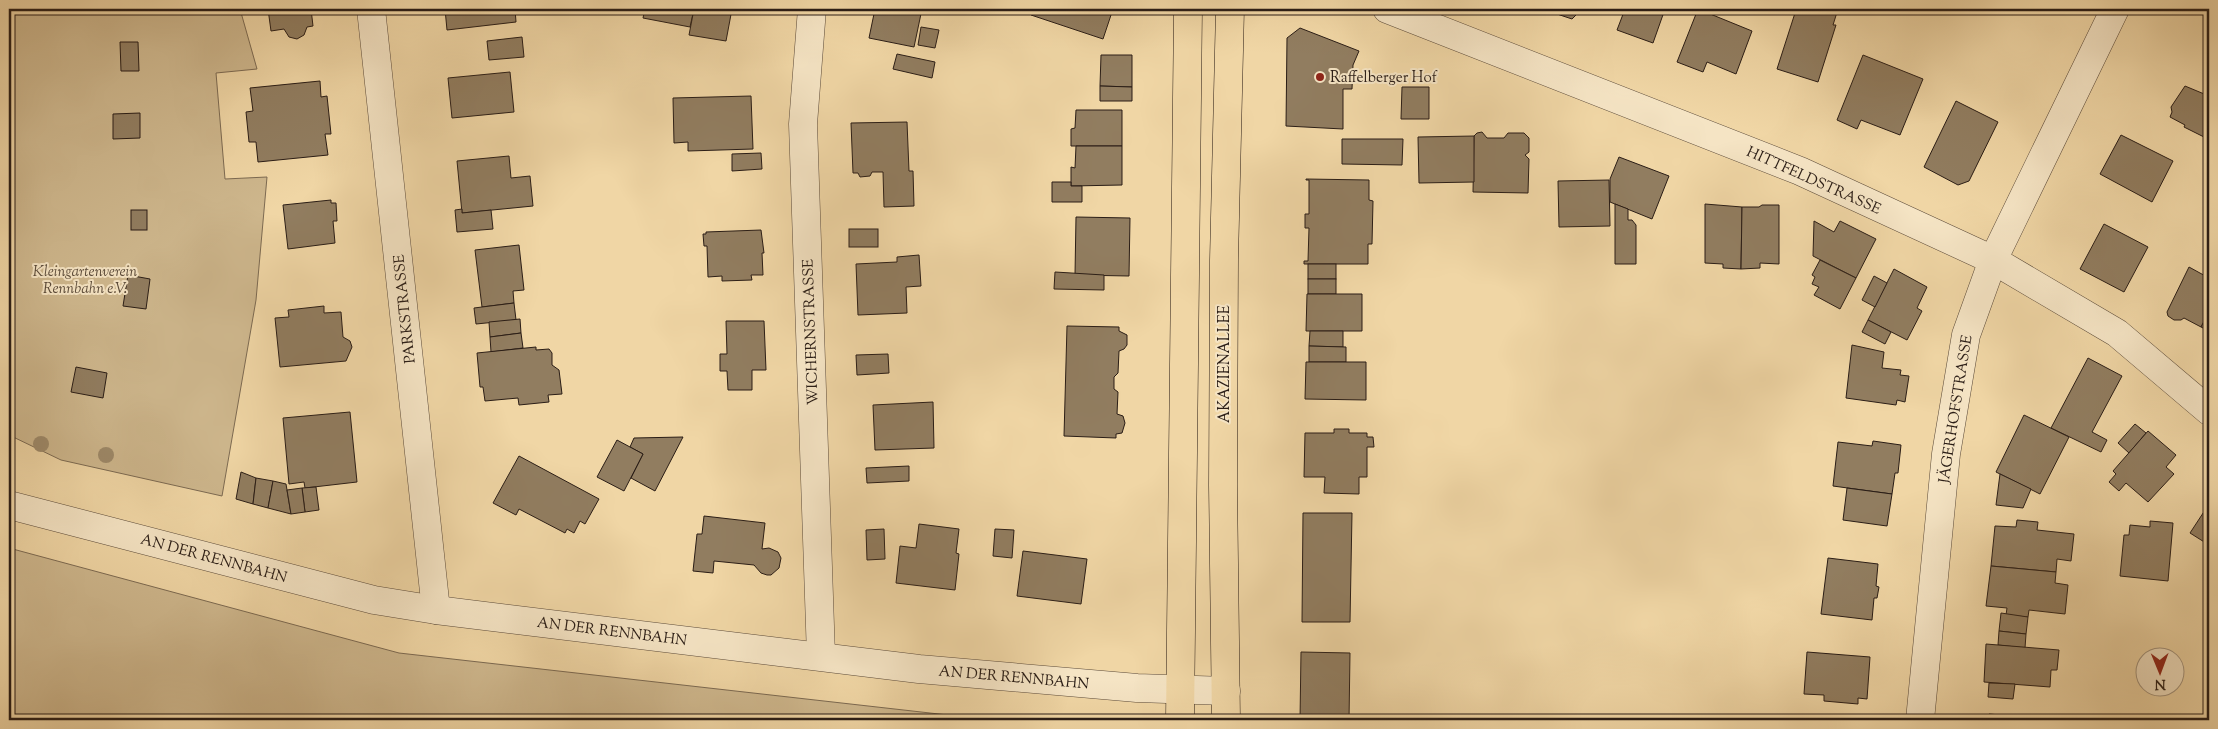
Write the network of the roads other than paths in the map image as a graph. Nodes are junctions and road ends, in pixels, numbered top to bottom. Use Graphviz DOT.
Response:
graph roads {
  1 [pos="371,9"];
  2 [pos="812,9"];
  3 [pos="1188,9"];
  4 [pos="1230,9"];
  5 [pos="1387,9"];
  6 [pos="2115,9"];
  7 [pos="1992,260"];
  8 [pos="2209,411"];
  9 [pos="9,505"];
  10 [pos="436,610"];
  11 [pos="821,656"];
  12 [pos="1181,691"];
  13 [pos="1226,691"];
  14 [pos="1180,720"];
  15 [pos="1226,720"];
  16 [pos="1920,720"];
  1 -- 10 [label="street, PARKSTRASSE"];
  2 -- 11 [label="street, WICHERNSTRASSE"];
  3 -- 12 [label="main road"];
  4 -- 13 [label="main road, AKAZIENALLEE"];
  5 -- 7 [label="street, HITTFELDSTRASSE"];
  6 -- 7 [label="street, JÄGERHOFSTRASSE"];
  7 -- 8 [label="street, HITTFELDSTRASSE"];
  7 -- 16 [label="street, JÄGERHOFSTRASSE"];
  9 -- 10 [label="street, AN DER RENNBAHN"];
  10 -- 11 [label="street, AN DER RENNBAHN"];
  11 -- 12 [label="street, AN DER RENNBAHN"];
  12 -- 13 [label="street, AN DER RENNBAHN"];
  12 -- 14 [label="main road"];
  13 -- 15 [label="main road, AKAZIENALLEE"];
}
